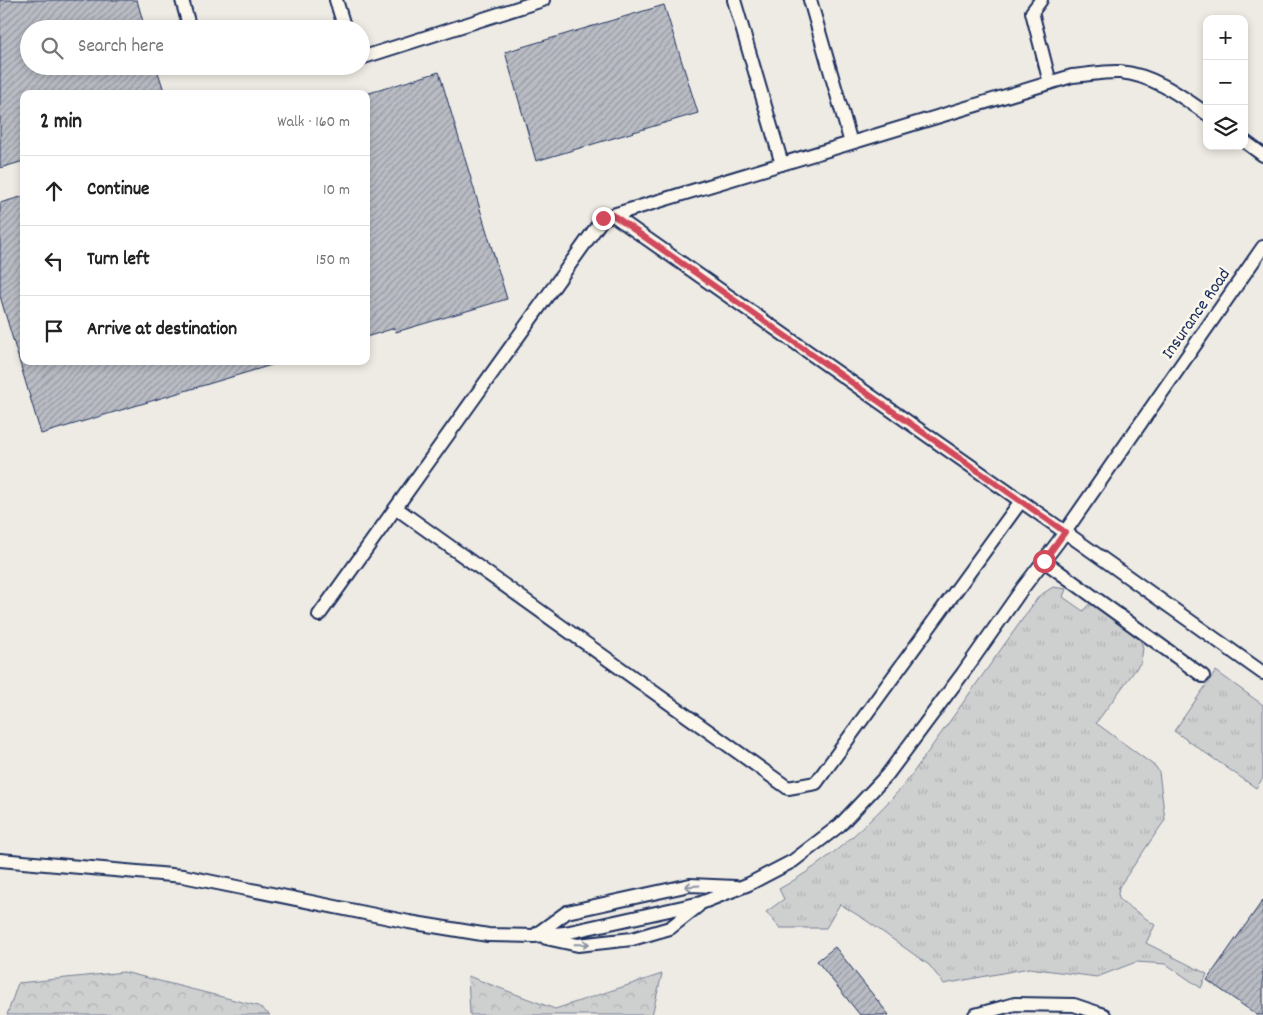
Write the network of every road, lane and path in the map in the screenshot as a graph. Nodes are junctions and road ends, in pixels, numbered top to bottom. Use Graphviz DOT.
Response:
graph roads {
  1 [pos="182,0"];
  2 [pos="336,0"];
  3 [pos="543,0"];
  4 [pos="734,0"];
  5 [pos="810,0"];
  6 [pos="1041,0"];
  7 [pos="188,20"];
  8 [pos="342,20"];
  9 [pos="370,55"];
  10 [pos="1050,83"];
  11 [pos="1203,111"];
  12 [pos="851,143"];
  13 [pos="1248,144"];
  14 [pos="1263,155"];
  15 [pos="782,164"];
  16 [pos="613,215"];
  17 [pos="1263,247"];
  18 [pos="1021,501"];
  19 [pos="396,508"];
  20 [pos="1065,532"];
  21 [pos="1044,561"];
  22 [pos="319,615"];
  23 [pos="1263,673"];
  24 [pos="1204,676"];
  25 [pos="0,860"];
  26 [pos="740,887"];
  27 [pos="701,903"];
  28 [pos="534,936"];
  29 [pos="975,1015"];
  30 [pos="1104,1015"];
  1 -- 7 [label="lane"];
  2 -- 8 [label="lane"];
  3 -- 9 [label="lane"];
  4 -- 15 [label="lane"];
  5 -- 12 [label="lane"];
  6 -- 10 [label="lane"];
  10 -- 11 [label="lane"];
  10 -- 12 [label="lane"];
  12 -- 15 [label="lane"];
  13 -- 14 [label="lane"];
  15 -- 16 [label="lane"];
  16 -- 18 [label="lane"];
  16 -- 19 [label="lane"];
  17 -- 20 [label="lane, Insurance Road"];
  18 -- 19 [label="lane"];
  18 -- 20 [label="lane"];
  19 -- 22 [label="lane"];
  20 -- 21 [label="lane, Insurance Road"];
  20 -- 23 [label="lane"];
  21 -- 24 [label="lane"];
  21 -- 26 [label="lane, Insurance Road"];
  25 -- 28 [label="lane"];
  26 -- 27 [label="lane, Insurance Road"];
  26 -- 28 [label="lane, one-way"];
  27 -- 28 [label="lane"];
  28 -- 27 [label="lane, one-way"];
  29 -- 30 [label="lane"];
}
